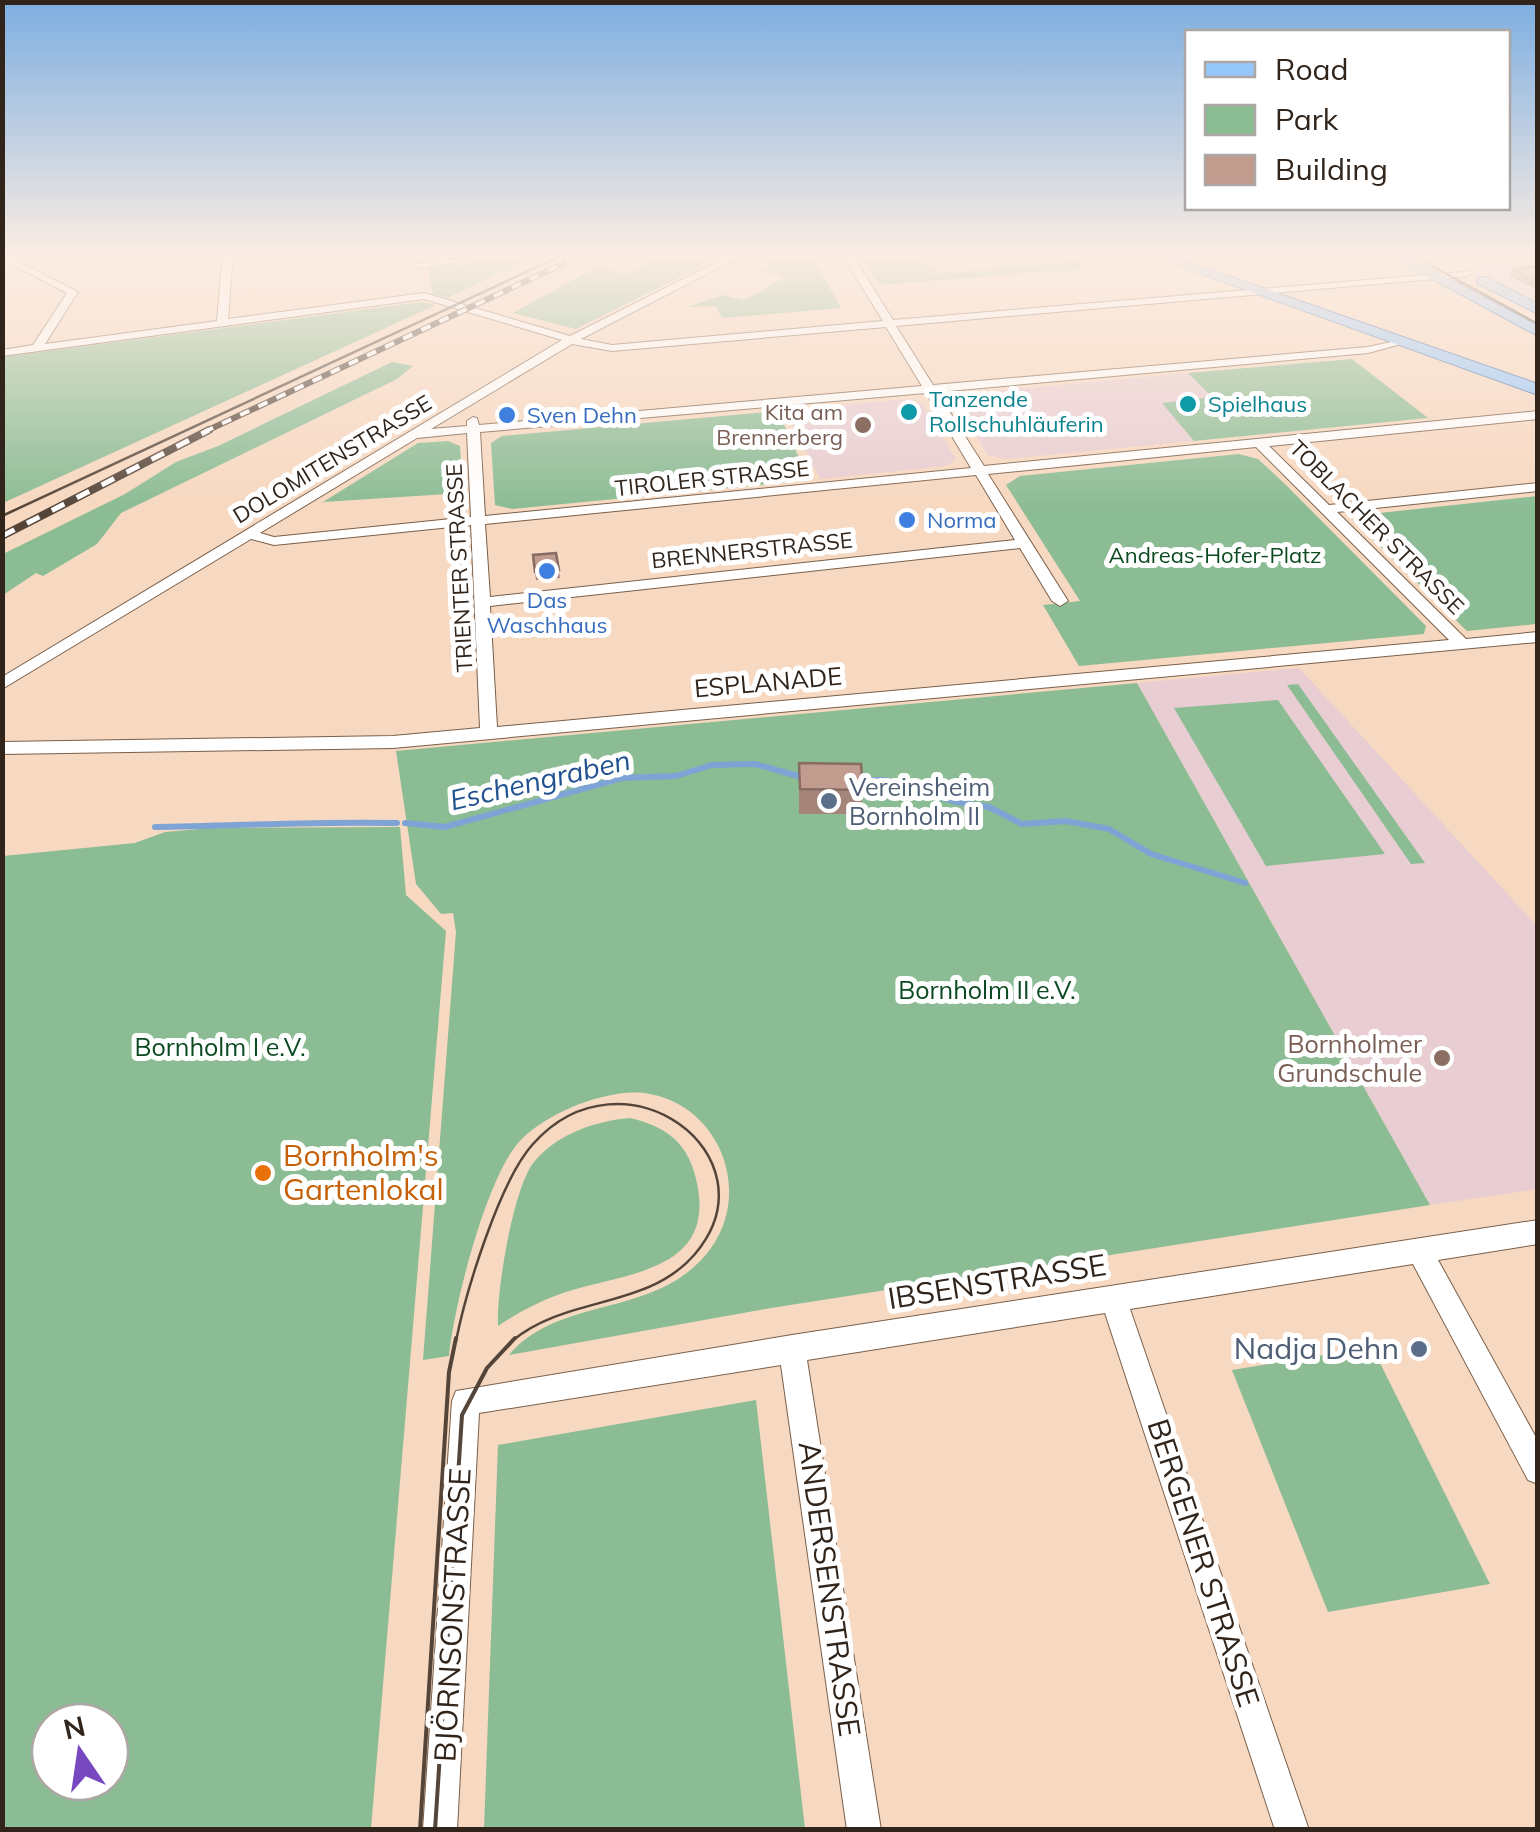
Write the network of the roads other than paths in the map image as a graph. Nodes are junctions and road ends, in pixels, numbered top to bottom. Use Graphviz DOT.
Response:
graph roads {
  1 [pos="42,338"];
  2 [pos="107,338"];
  3 [pos="566,338"];
  4 [pos="574,338"];
  5 [pos="722,338"];
  6 [pos="899,338"];
  7 [pos="1391,338"];
  8 [pos="571,340"];
  9 [pos="1401,342"];
  10 [pos="36,348"];
  11 [pos="2,353"];
  12 [pos="931,390"];
  13 [pos="1538,390"];
  14 [pos="470,401"];
  15 [pos="1538,415"];
  16 [pos="474,431"];
  17 [pos="418,434"];
  18 [pos="1259,443"];
  19 [pos="980,471"];
  20 [pos="1538,487"];
  21 [pos="1327,510"];
  22 [pos="480,521"];
  23 [pos="250,535"];
  24 [pos="1024,543"];
  25 [pos="1060,601"];
  26 [pos="485,602"];
  27 [pos="1538,637"];
  28 [pos="1462,644"];
  29 [pos="2,684"];
  30 [pos="489,734"];
  31 [pos="2,748"];
  32 [pos="1538,1232"];
  33 [pos="1419,1250"];
  34 [pos="1112,1296"];
  35 [pos="792,1348"];
  36 [pos="466,1401"];
  37 [pos="1538,1470"];
  38 [pos="440,1830"];
  39 [pos="864,1830"];
  40 [pos="1292,1830"];
  1 -- 10 [label="street"];
  2 -- 10 [label="street"];
  3 -- 8 [label="street"];
  4 -- 8 [label="street, DOLOMITENSTRASSE"];
  5 -- 8 [label="street"];
  6 -- 12 [label="street"];
  7 -- 9 [label="main road"];
  8 -- 14 [label="street, DOLOMITENSTRASSE"];
  9 -- 12 [label="street"];
  9 -- 13 [label="main road"];
  10 -- 11 [label="street"];
  12 -- 16 [label="street"];
  12 -- 19 [label="street"];
  14 -- 16 [label="street, TRIENTER STRASSE"];
  14 -- 17 [label="street, DOLOMITENSTRASSE"];
  15 -- 18 [label="street, TIROLER STRASSE"];
  16 -- 17 [label="street"];
  16 -- 22 [label="street, TRIENTER STRASSE"];
  17 -- 23 [label="street, DOLOMITENSTRASSE"];
  18 -- 19 [label="street, TIROLER STRASSE"];
  18 -- 21 [label="street, TOBLACHER STRASSE"];
  19 -- 22 [label="street, TIROLER STRASSE"];
  19 -- 24 [label="street"];
  20 -- 21 [label="street"];
  21 -- 28 [label="street, TOBLACHER STRASSE"];
  22 -- 23 [label="street, TIROLER STRASSE"];
  22 -- 26 [label="street, TRIENTER STRASSE"];
  23 -- 29 [label="street, DOLOMITENSTRASSE"];
  24 -- 25 [label="street"];
  24 -- 26 [label="street, BRENNERSTRASSE"];
  26 -- 30 [label="street, TRIENTER STRASSE"];
  27 -- 28 [label="street, ESPLANADE"];
  28 -- 30 [label="street, ESPLANADE"];
  30 -- 31 [label="street, ESPLANADE"];
  32 -- 33 [label="street, IBSENSTRASSE"];
  33 -- 34 [label="street, IBSENSTRASSE"];
  33 -- 37 [label="street"];
  34 -- 35 [label="street, IBSENSTRASSE"];
  34 -- 40 [label="street, BERGENER STRASSE"];
  35 -- 36 [label="street, IBSENSTRASSE"];
  35 -- 39 [label="street, ANDERSENSTRASSE"];
  36 -- 38 [label="street, BJÖRNSONSTRASSE"];
}
